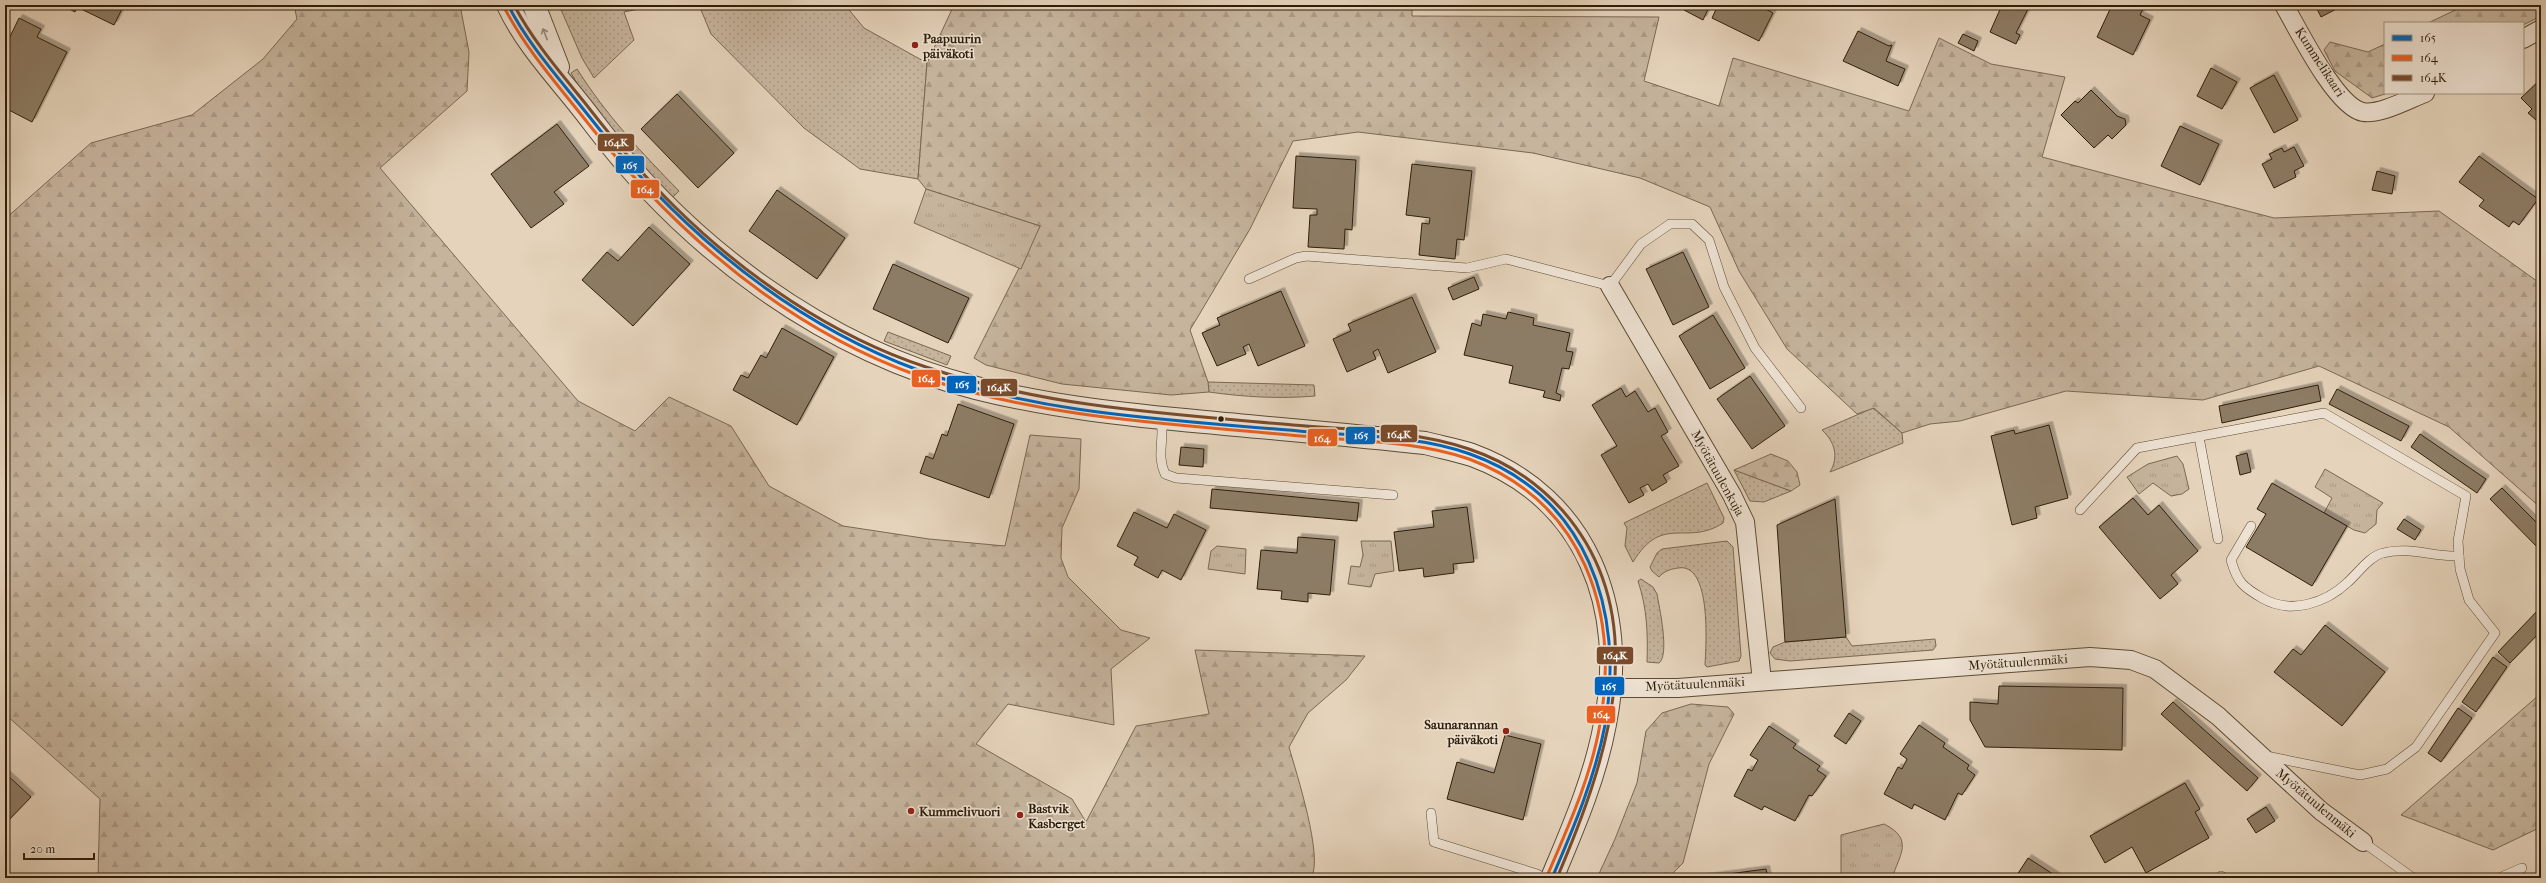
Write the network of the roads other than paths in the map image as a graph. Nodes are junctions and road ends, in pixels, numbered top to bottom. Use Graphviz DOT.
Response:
graph roads {
  1 [pos="508,5"];
  2 [pos="534,5"];
  3 [pos="2284,5"];
  4 [pos="2541,29"];
  5 [pos="2524,38"];
  6 [pos="564,83"];
  7 [pos="2422,94"];
  8 [pos="1249,279"];
  9 [pos="1610,286"];
  10 [pos="1801,408"];
  11 [pos="1161,418"];
  12 [pos="2199,436"];
  13 [pos="1393,495"];
  14 [pos="2080,510"];
  15 [pos="2251,526"];
  16 [pos="2218,539"];
  17 [pos="2459,556"];
  18 [pos="1762,681"];
  19 [pos="1610,688"];
  20 [pos="2261,755"];
  21 [pos="1431,813"];
  22 [pos="2363,842"];
  23 [pos="2522,868"];
  24 [pos="1543,878"];
  25 [pos="1552,878"];
  26 [pos="2413,878"];
  27 [pos="2499,878"];
  1 -- 6 [label="street"];
  6 -- 2 [label="street, one-way"];
  3 -- 7 [label="street, Kummelikaari"];
  4 -- 5 [label="street"];
  6 -- 11 [label="street"];
  8 -- 9 [label="lane"];
  9 -- 10 [label="lane"];
  9 -- 18 [label="street, Myötätuulenkuja"];
  11 -- 13 [label="lane"];
  11 -- 19 [label="street"];
  12 -- 14 [label="lane"];
  12 -- 16 [label="lane"];
  12 -- 17 [label="lane"];
  15 -- 17 [label="lane"];
  17 -- 20 [label="lane"];
  18 -- 19 [label="street, Myötätuulenmäki"];
  18 -- 20 [label="street, Myötätuulenmäki"];
  19 -- 25 [label="street"];
  20 -- 22 [label="street, Myötätuulenmäki"];
  21 -- 24 [label="lane"];
  22 -- 26 [label="lane"];
  23 -- 27 [label="lane"];
}
